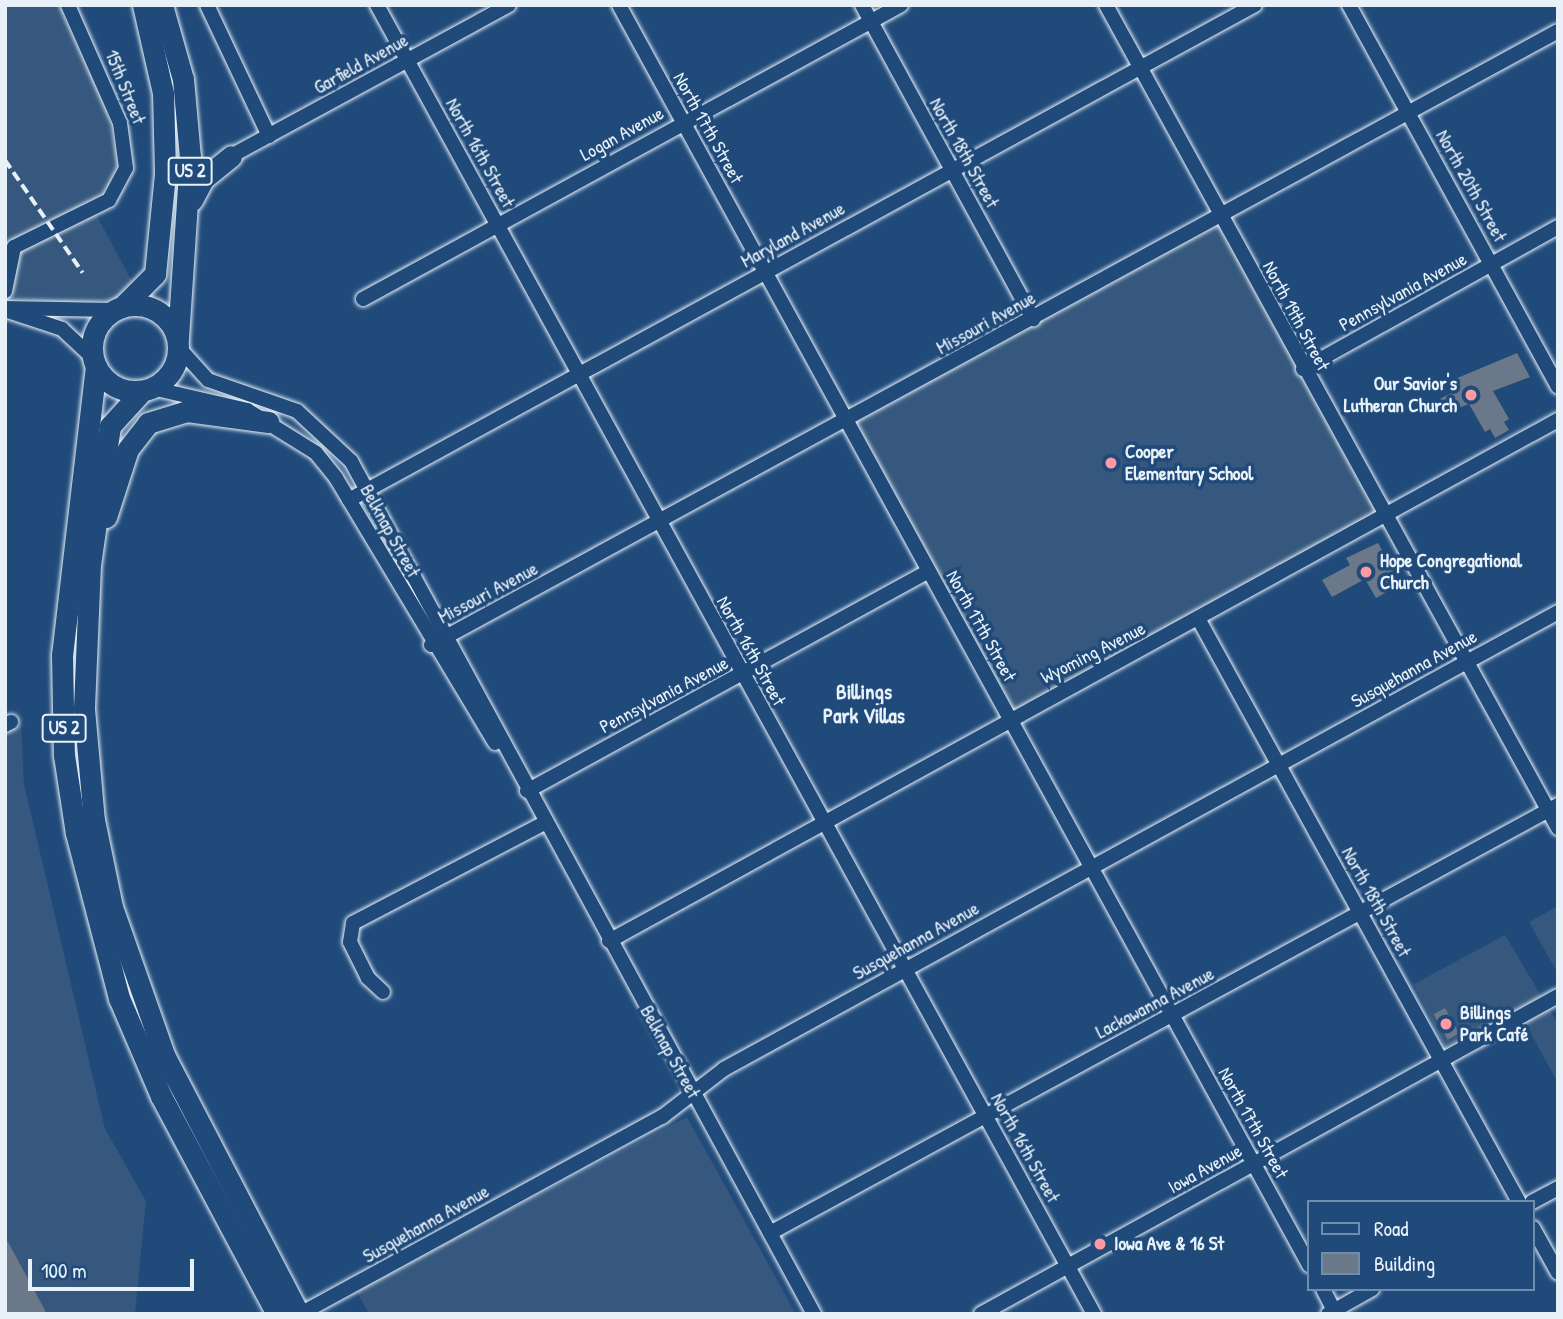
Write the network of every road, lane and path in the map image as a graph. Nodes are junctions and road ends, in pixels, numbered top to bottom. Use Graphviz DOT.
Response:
graph roads {
  1 [pos="68,5"];
  2 [pos="143,5"];
  3 [pos="162,5"];
  4 [pos="207,5"];
  5 [pos="377,5"];
  6 [pos="509,5"];
  7 [pos="619,5"];
  8 [pos="862,5"];
  9 [pos="901,5"];
  10 [pos="1106,5"];
  11 [pos="1255,5"];
  12 [pos="1349,5"];
  13 [pos="871,22"];
  14 [pos="1558,31"];
  15 [pos="408,60"];
  16 [pos="1141,68"];
  17 [pos="1408,113"];
  18 [pos="683,123"];
  19 [pos="188,128"];
  20 [pos="269,136"];
  21 [pos="231,156"];
  22 [pos="952,170"];
  23 [pos="188,209"];
  24 [pos="1221,215"];
  25 [pos="497,224"];
  26 [pos="1558,228"];
  27 [pos="1492,264"];
  28 [pos="765,272"];
  29 [pos="5,291"];
  30 [pos="363,299"];
  31 [pos="5,309"];
  32 [pos="118,309"];
  33 [pos="1033,319"];
  34 [pos="178,344"];
  35 [pos="94,362"];
  36 [pos="1303,369"];
  37 [pos="578,374"];
  38 [pos="1558,386"];
  39 [pos="147,390"];
  40 [pos="1558,420"];
  41 [pos="847,421"];
  42 [pos="268,422"];
  43 [pos="369,490"];
  44 [pos="349,500"];
  45 [pos="1384,517"];
  46 [pos="659,523"];
  47 [pos="929,571"];
  48 [pos="89,572"];
  49 [pos="1558,612"];
  50 [pos="1199,620"];
  51 [pos="449,636"];
  52 [pos="431,645"];
  53 [pos="1466,662"];
  54 [pos="742,675"];
  55 [pos="1010,718"];
  56 [pos="1279,765"];
  57 [pos="527,791"];
  58 [pos="1553,807"];
  59 [pos="822,822"];
  60 [pos="544,823"];
  61 [pos="1558,828"];
  62 [pos="1091,867"];
  63 [pos="1360,914"];
  64 [pos="609,941"];
  65 [pos="904,970"];
  66 [pos="383,992"];
  67 [pos="1558,996"];
  68 [pos="1172,1015"];
  69 [pos="1441,1060"];
  70 [pos="692,1091"];
  71 [pos="985,1115"];
  72 [pos="1254,1164"];
  73 [pos="1558,1188"];
  74 [pos="1518,1200"];
  75 [pos="1535,1200"];
  76 [pos="1535,1232"];
  77 [pos="770,1233"];
  78 [pos="1308,1263"];
  79 [pos="1068,1266"];
  80 [pos="1558,1273"];
  81 [pos="269,1280"];
  82 [pos="1324,1291"];
  83 [pos="1369,1291"];
  84 [pos="1333,1313"];
  85 [pos="277,1314"];
  86 [pos="299,1314"];
  87 [pos="814,1314"];
  88 [pos="981,1314"];
  89 [pos="1094,1314"];
  1 -- 29 [label="street, 15th Street"];
  2 -- 32 [label="highway, US 2"];
  3 -- 19 [label="highway, US 2"];
  4 -- 20 [label="street"];
  5 -- 15 [label="street, North 16th Street"];
  6 -- 15 [label="street, Garfield Avenue"];
  7 -- 18 [label="street, North 17th Street"];
  8 -- 13 [label="street, North 18th Street"];
  9 -- 13 [label="street, Logan Avenue"];
  10 -- 16 [label="street, North 19th Street"];
  11 -- 16 [label="street, Maryland Avenue"];
  12 -- 17 [label="street, North 20th Street"];
  13 -- 18 [label="street, Logan Avenue"];
  13 -- 22 [label="street, North 18th Street"];
  14 -- 17 [label="street, Missouri Avenue"];
  15 -- 20 [label="street, Garfield Avenue"];
  15 -- 25 [label="street, North 16th Street"];
  16 -- 22 [label="street, Maryland Avenue"];
  16 -- 24 [label="street, North 19th Street"];
  17 -- 24 [label="street, Missouri Avenue"];
  17 -- 27 [label="street, North 20th Street"];
  18 -- 25 [label="street, Logan Avenue"];
  18 -- 28 [label="street, North 17th Street"];
  19 -- 21 [label="highway"];
  19 -- 23 [label="highway, US 2"];
  20 -- 21 [label="street, Garfield Avenue"];
  21 -- 23 [label="highway"];
  22 -- 28 [label="street, Maryland Avenue"];
  22 -- 33 [label="street, North 18th Street"];
  23 -- 34 [label="highway, US 2"];
  24 -- 33 [label="street, Missouri Avenue"];
  24 -- 36 [label="street, North 19th Street"];
  25 -- 30 [label="street, Logan Avenue"];
  25 -- 37 [label="street, North 16th Street"];
  26 -- 27 [label="street, Pennsylvania Avenue"];
  27 -- 36 [label="street, Pennsylvania Avenue"];
  27 -- 38 [label="street, North 20th Street"];
  28 -- 37 [label="street, Maryland Avenue"];
  28 -- 41 [label="street, North 17th Street"];
  31 -- 32 [label="street"];
  31 -- 35 [label="street"];
  32 -- 34 [label="highway"];
  32 -- 35 [label="highway, US 2"];
  33 -- 41 [label="street, Missouri Avenue"];
  34 -- 39 [label="highway, US 2"];
  34 -- 43 [label="street, Belknap Street"];
  35 -- 39 [label="highway"];
  35 -- 81 [label="highway, US 2"];
  36 -- 45 [label="street, North 19th Street"];
  37 -- 43 [label="street, Maryland Avenue"];
  37 -- 46 [label="street, North 16th Street"];
  39 -- 42 [label="street, Belknap Street"];
  39 -- 48 [label="highway, US 2"];
  40 -- 45 [label="street, Wyoming Avenue"];
  41 -- 46 [label="street, Missouri Avenue"];
  41 -- 47 [label="street, North 17th Street"];
  42 -- 44 [label="street, Belknap Street"];
  42 -- 48 [label="highway"];
  43 -- 44 [label="street, Maryland Avenue"];
  43 -- 51 [label="street, Belknap Street"];
  44 -- 52 [label="street, Belknap Street"];
  45 -- 50 [label="street, Wyoming Avenue"];
  45 -- 53 [label="street, North 19th Street"];
  46 -- 51 [label="street, Missouri Avenue"];
  46 -- 54 [label="street, North 16th Street"];
  47 -- 54 [label="street, Pennsylvania Avenue"];
  47 -- 55 [label="street, North 17th Street"];
  48 -- 81 [label="highway, US 2"];
  49 -- 53 [label="street, Susquehanna Avenue"];
  50 -- 55 [label="street, Wyoming Avenue"];
  50 -- 56 [label="street, North 18th Street"];
  51 -- 52 [label="street, Missouri Avenue"];
  51 -- 57 [label="street, Belknap Street"];
  52 -- 57 [label="street, Belknap Street"];
  53 -- 56 [label="street, Susquehanna Avenue"];
  53 -- 58 [label="street, North 19th Street"];
  54 -- 57 [label="street, Pennsylvania Avenue"];
  54 -- 59 [label="street, North 16th Street"];
  55 -- 59 [label="street, Wyoming Avenue"];
  55 -- 62 [label="street, North 17th Street"];
  56 -- 62 [label="street, Susquehanna Avenue"];
  56 -- 63 [label="street, North 18th Street"];
  57 -- 60 [label="street, Belknap Street"];
  58 -- 61 [label="street, North 19th Street"];
  58 -- 63 [label="street, Lackawanna Avenue"];
  59 -- 64 [label="street, Wyoming Avenue"];
  59 -- 65 [label="street, North 16th Street"];
  60 -- 64 [label="street, Belknap Street"];
  60 -- 66 [label="street"];
  62 -- 65 [label="street, Susquehanna Avenue"];
  62 -- 68 [label="street, North 17th Street"];
  63 -- 68 [label="street, Lackawanna Avenue"];
  63 -- 69 [label="street, North 18th Street"];
  64 -- 70 [label="street, Belknap Street"];
  65 -- 70 [label="street, Susquehanna Avenue"];
  65 -- 71 [label="street, North 16th Street"];
  67 -- 69 [label="street, Iowa Avenue"];
  68 -- 71 [label="street, Lackawanna Avenue"];
  68 -- 72 [label="street, North 17th Street"];
  69 -- 72 [label="street, Iowa Avenue"];
  69 -- 74 [label="street, North 18th Street"];
  70 -- 77 [label="street, Belknap Street"];
  70 -- 86 [label="street, Susquehanna Avenue"];
  71 -- 77 [label="street, Lackawanna Avenue"];
  71 -- 79 [label="street, North 16th Street"];
  72 -- 78 [label="street, North 17th Street"];
  72 -- 79 [label="street, Iowa Avenue"];
  73 -- 75 [label="street"];
  76 -- 80 [label="street"];
  77 -- 87 [label="street, Belknap Street"];
  79 -- 88 [label="street, Iowa Avenue"];
  79 -- 89 [label="street, North 16th Street"];
  81 -- 85 [label="highway, US 2"];
  81 -- 86 [label="highway, US 2"];
  82 -- 84 [label="street"];
  83 -- 84 [label="street"];
}
